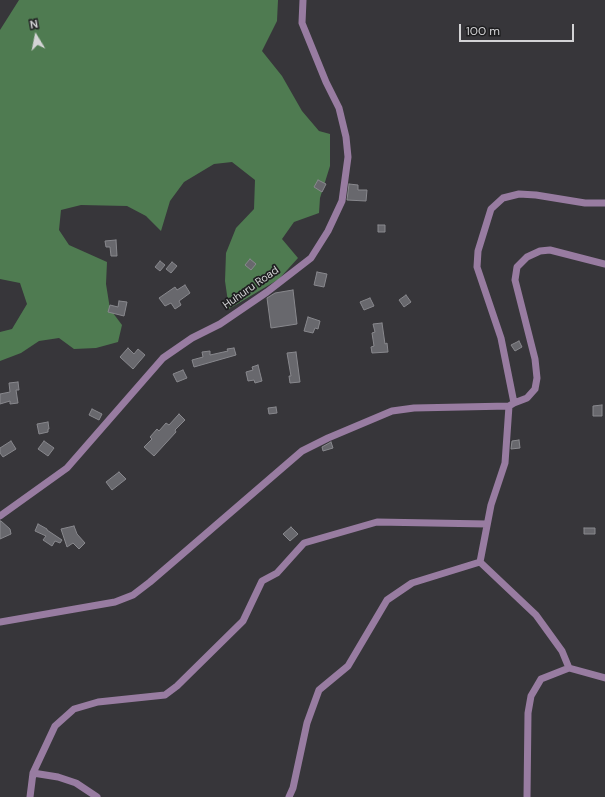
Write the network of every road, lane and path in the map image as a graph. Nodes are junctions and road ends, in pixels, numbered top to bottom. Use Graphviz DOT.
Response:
graph roads {
  1 [pos="303,0"];
  2 [pos="605,203"];
  3 [pos="605,264"];
  4 [pos="512,404"];
  5 [pos="0,516"];
  6 [pos="487,524"];
  7 [pos="480,562"];
  8 [pos="0,622"];
  9 [pos="570,668"];
  10 [pos="605,678"];
  11 [pos="33,773"];
  12 [pos="30,797"];
  13 [pos="97,797"];
  14 [pos="289,797"];
  15 [pos="527,797"];
  1 -- 5 [label="street, Huhuru Road"];
  2 -- 4 [label="street"];
  3 -- 4 [label="street"];
  4 -- 6 [label="street"];
  4 -- 8 [label="street"];
  6 -- 7 [label="street"];
  6 -- 11 [label="street"];
  7 -- 9 [label="street"];
  7 -- 14 [label="street"];
  9 -- 10 [label="street"];
  9 -- 15 [label="street"];
  11 -- 12 [label="street"];
  11 -- 13 [label="street"];
}
